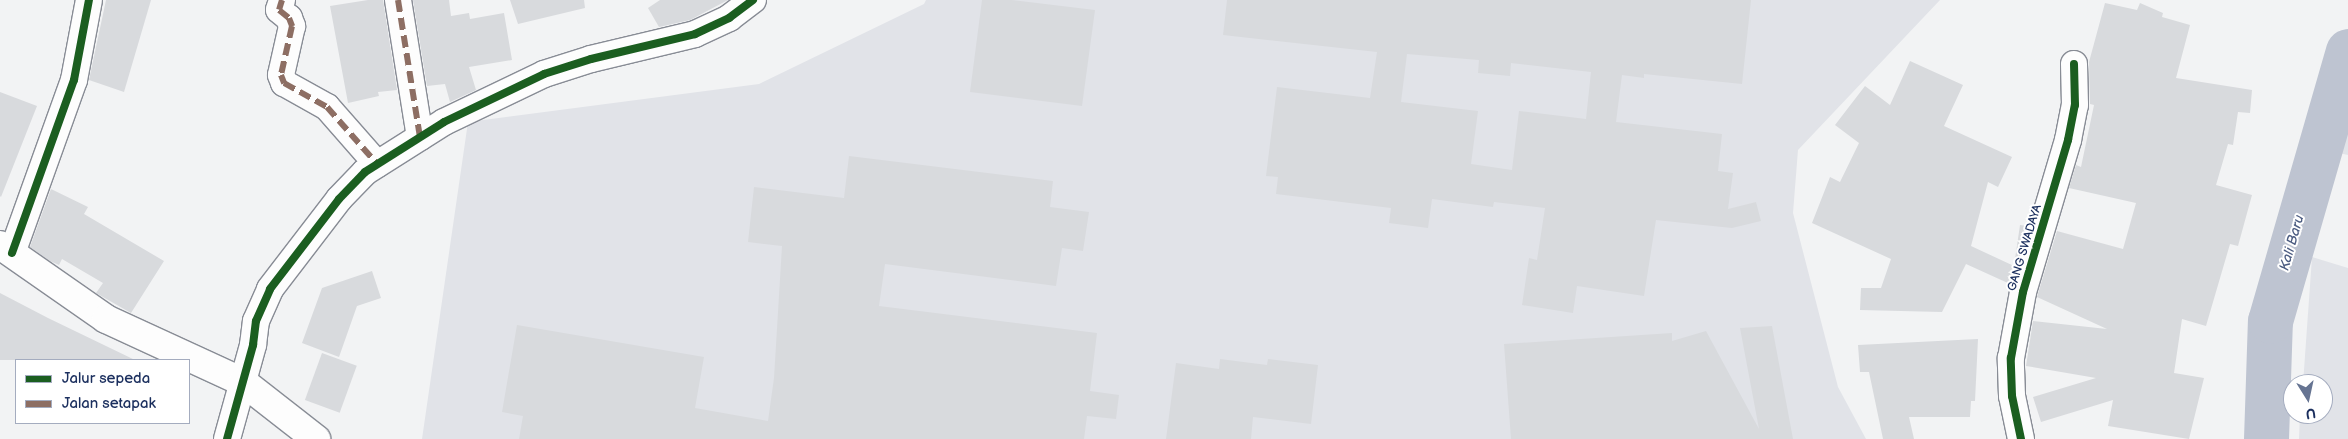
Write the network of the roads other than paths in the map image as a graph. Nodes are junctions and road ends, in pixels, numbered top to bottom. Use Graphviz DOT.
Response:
graph roads {
  1 [pos="89,0"];
  2 [pos="282,0"];
  3 [pos="398,0"];
  4 [pos="753,0"];
  5 [pos="2074,64"];
  6 [pos="420,137"];
  7 [pos="377,164"];
  8 [pos="6,249"];
  9 [pos="243,382"];
  10 [pos="227,439"];
  11 [pos="316,439"];
  12 [pos="2021,439"];
  1 -- 8 [label="street"];
  2 -- 7 [label="street"];
  3 -- 6 [label="street"];
  4 -- 6 [label="street"];
  5 -- 12 [label="street, GANG SWADAYA"];
  6 -- 7 [label="street"];
  7 -- 9 [label="street"];
  8 -- 9 [label="street"];
  9 -- 10 [label="street"];
  9 -- 11 [label="street"];
}
